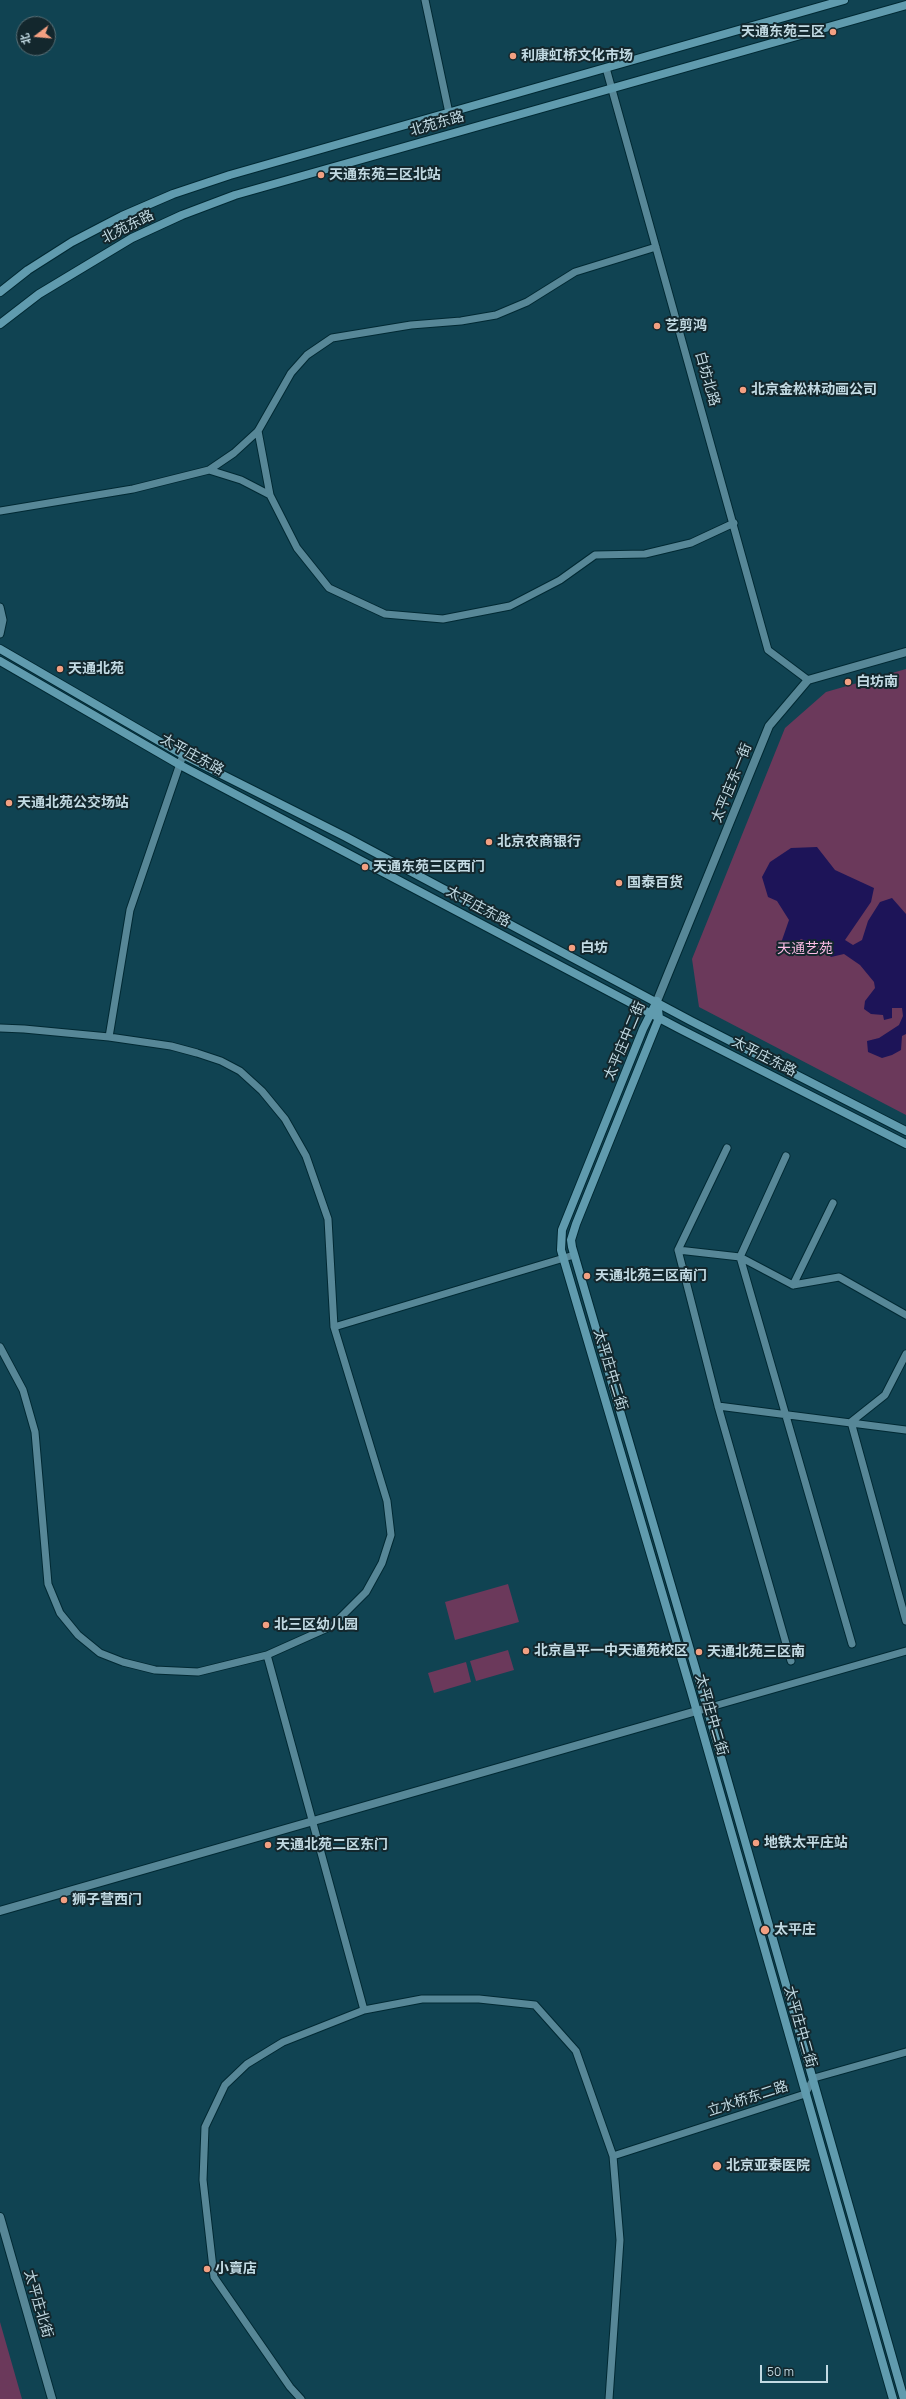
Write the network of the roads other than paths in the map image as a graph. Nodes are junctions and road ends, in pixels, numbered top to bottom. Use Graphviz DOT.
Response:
graph roads {
  1 [pos="425,0"];
  2 [pos="844,0"];
  3 [pos="906,5"];
  4 [pos="606,68"];
  5 [pos="612,88"];
  6 [pos="449,112"];
  7 [pos="656,247"];
  8 [pos="0,292"];
  9 [pos="0,324"];
  10 [pos="258,431"];
  11 [pos="209,470"];
  12 [pos="270,495"];
  13 [pos="0,511"];
  14 [pos="734,523"];
  15 [pos="0,607"];
  16 [pos="0,634"];
  17 [pos="0,649"];
  18 [pos="906,652"];
  19 [pos="0,661"];
  20 [pos="808,680"];
  21 [pos="183,755"];
  22 [pos="180,765"];
  23 [pos="657,1001"];
  24 [pos="650,1012"];
  25 [pos="659,1018"];
  26 [pos="0,1028"];
  27 [pos="109,1037"];
  28 [pos="906,1131"];
  29 [pos="906,1144"];
  30 [pos="727,1148"];
  31 [pos="786,1156"];
  32 [pos="832,1202"];
  33 [pos="678,1250"];
  34 [pos="574,1254"];
  35 [pos="740,1257"];
  36 [pos="562,1258"];
  37 [pos="793,1285"];
  38 [pos="906,1315"];
  39 [pos="334,1327"];
  40 [pos="0,1347"];
  41 [pos="906,1354"];
  42 [pos="718,1406"];
  43 [pos="787,1414"];
  44 [pos="851,1422"];
  45 [pos="906,1430"];
  46 [pos="906,1621"];
  47 [pos="852,1644"];
  48 [pos="906,1651"];
  49 [pos="267,1655"];
  50 [pos="791,1661"];
  51 [pos="707,1708"];
  52 [pos="697,1711"];
  53 [pos="314,1821"];
  54 [pos="0,1911"];
  55 [pos="364,2010"];
  56 [pos="906,2052"];
  57 [pos="814,2078"];
  58 [pos="805,2094"];
  59 [pos="613,2156"];
  60 [pos="0,2217"];
  61 [pos="52,2399"];
  62 [pos="301,2399"];
  63 [pos="609,2399"];
  64 [pos="893,2399"];
  65 [pos="904,2399"];
  1 -- 6 [label="street"];
  2 -- 4 [label="main road, 北苑东路"];
  3 -- 5 [label="main road, 北苑东路"];
  4 -- 5 [label="street, 白坊北路"];
  4 -- 6 [label="main road, 北苑东路"];
  5 -- 7 [label="street, 白坊北路"];
  5 -- 9 [label="main road, 北苑东路"];
  6 -- 8 [label="main road, 北苑东路"];
  7 -- 10 [label="street"];
  7 -- 14 [label="street, 白坊北路"];
  10 -- 11 [label="street"];
  10 -- 12 [label="street"];
  11 -- 12 [label="street"];
  11 -- 13 [label="street"];
  12 -- 14 [label="street"];
  14 -- 20 [label="street, 白坊北路"];
  15 -- 16 [label="street"];
  17 -- 21 [label="main road, 太平庄东路"];
  18 -- 20 [label="street"];
  19 -- 22 [label="main road, 太平庄东路"];
  20 -- 23 [label="street, 太平庄东一街"];
  21 -- 22 [label="street"];
  21 -- 23 [label="main road, 太平庄东路"];
  22 -- 24 [label="main road, 太平庄东路"];
  22 -- 27 [label="street"];
  23 -- 24 [label="main road, 太平庄中二街"];
  23 -- 25 [label="main road, 太平庄中二街"];
  23 -- 28 [label="main road, 太平庄东路"];
  24 -- 25 [label="main road, 太平庄东路"];
  24 -- 36 [label="main road, 太平庄中二街"];
  25 -- 29 [label="main road, 太平庄东路"];
  25 -- 34 [label="main road, 太平庄中二街"];
  26 -- 27 [label="street"];
  27 -- 39 [label="street"];
  30 -- 33 [label="street"];
  31 -- 35 [label="street"];
  32 -- 37 [label="street"];
  33 -- 35 [label="street"];
  33 -- 42 [label="street"];
  34 -- 36 [label="street"];
  34 -- 51 [label="main road, 太平庄中二街"];
  35 -- 37 [label="street"];
  35 -- 43 [label="street"];
  36 -- 39 [label="street"];
  36 -- 52 [label="main road, 太平庄中二街"];
  37 -- 38 [label="street"];
  39 -- 49 [label="street"];
  40 -- 49 [label="street"];
  41 -- 44 [label="street"];
  42 -- 43 [label="street"];
  42 -- 50 [label="street"];
  43 -- 44 [label="street"];
  43 -- 47 [label="street"];
  44 -- 45 [label="street"];
  44 -- 46 [label="street"];
  48 -- 51 [label="street"];
  49 -- 53 [label="street"];
  51 -- 52 [label="street"];
  51 -- 57 [label="main road, 太平庄中二街"];
  52 -- 53 [label="street"];
  52 -- 58 [label="main road, 太平庄中二街"];
  53 -- 54 [label="street"];
  53 -- 55 [label="street"];
  55 -- 59 [label="street"];
  55 -- 62 [label="street"];
  56 -- 57 [label="street"];
  57 -- 58 [label="street, 立水桥东二路"];
  57 -- 65 [label="main road, 太平庄中二街"];
  58 -- 59 [label="street, 立水桥东二路"];
  58 -- 64 [label="main road, 太平庄中二街"];
  59 -- 63 [label="street"];
  60 -- 61 [label="street, 太平庄北街"];
}
